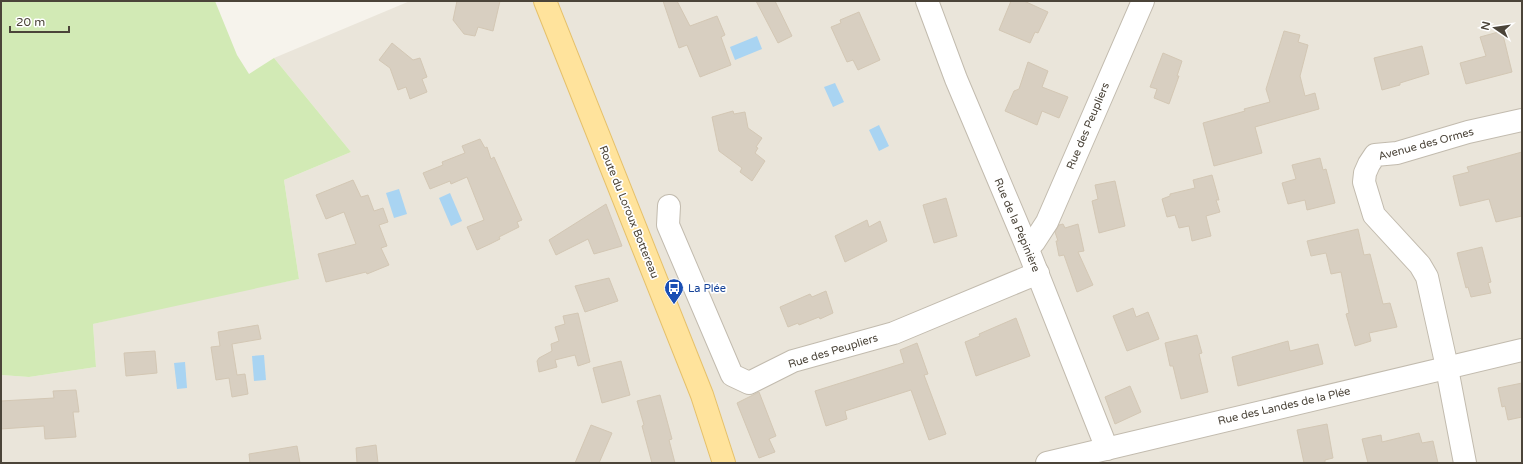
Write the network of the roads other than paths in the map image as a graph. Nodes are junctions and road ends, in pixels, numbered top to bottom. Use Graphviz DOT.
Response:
graph roads {
  1 [pos="545,1"];
  2 [pos="927,1"];
  3 [pos="1143,1"];
  4 [pos="1522,120"];
  5 [pos="669,206"];
  6 [pos="1027,247"];
  7 [pos="1038,273"];
  8 [pos="1522,350"];
  9 [pos="1447,368"];
  10 [pos="713,424"];
  11 [pos="1107,449"];
  12 [pos="724,463"];
  13 [pos="735,463"];
  14 [pos="1047,463"];
  15 [pos="1464,463"];
  1 -- 10 [label="main road, Route du Loroux Bottereau"];
  2 -- 6 [label="street, Rue de la Pépinière"];
  3 -- 6 [label="street, Rue des Peupliers"];
  4 -- 9 [label="street, Avenue des Ormes"];
  5 -- 7 [label="street, Rue des Peupliers"];
  6 -- 7 [label="street, Rue de la Pépinière"];
  7 -- 11 [label="street, Rue de la Pépinière"];
  8 -- 9 [label="street, Rue des Landes de la Plée"];
  9 -- 11 [label="street, Rue des Landes de la Plée"];
  9 -- 15 [label="street, Avenue des Ormes"];
  10 -- 12 [label="main road, Route du Loroux Bottereau"];
  10 -- 13 [label="main road, Route du Loroux Bottereau"];
  11 -- 14 [label="street, Rue des Landes de la Plée"];
}
